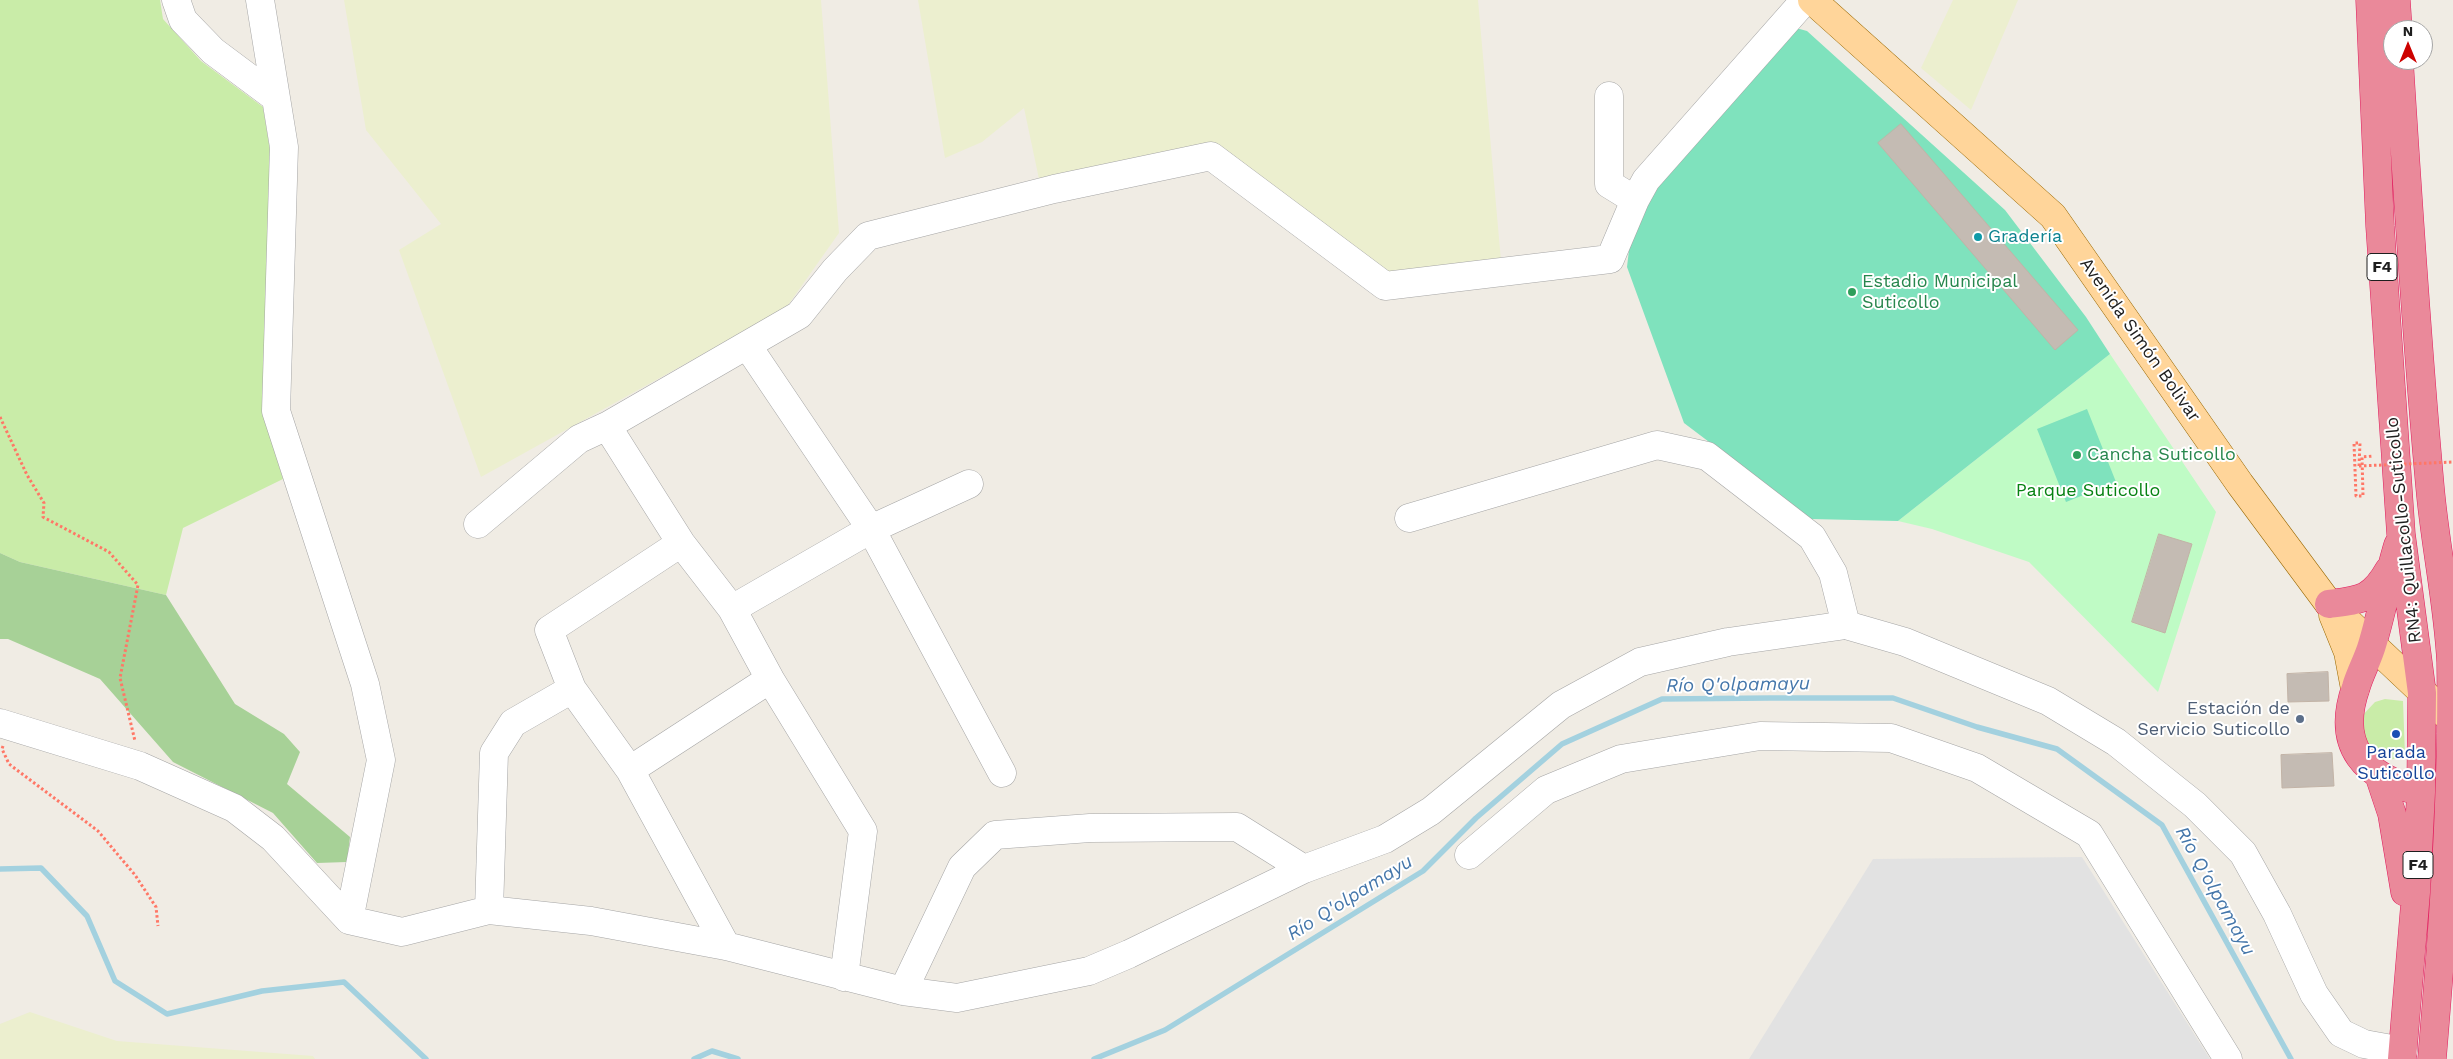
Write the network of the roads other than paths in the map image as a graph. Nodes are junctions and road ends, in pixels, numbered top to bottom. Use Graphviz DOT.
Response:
graph roads {
  1 [pos="176,0"];
  2 [pos="260,0"];
  3 [pos="1805,0"];
  4 [pos="1812,0"];
  5 [pos="2370,0"];
  6 [pos="2396,0"];
  7 [pos="2397,20"];
  8 [pos="2401,70"];
  9 [pos="1609,96"];
  10 [pos="276,98"];
  11 [pos="1635,200"];
  12 [pos="747,345"];
  13 [pos="607,426"];
  14 [pos="968,484"];
  15 [pos="1409,518"];
  16 [pos="478,524"];
  17 [pos="870,528"];
  18 [pos="2401,534"];
  19 [pos="681,543"];
  20 [pos="2391,567"];
  21 [pos="2329,604"];
  22 [pos="732,609"];
  23 [pos="1846,625"];
  24 [pos="2372,646"];
  25 [pos="770,679"];
  26 [pos="572,689"];
  27 [pos="2355,689"];
  28 [pos="2422,693"];
  29 [pos="2453,721"];
  30 [pos="5,725"];
  31 [pos="630,770"];
  32 [pos="1002,773"];
  33 [pos="2379,776"];
  34 [pos="2421,792"];
  35 [pos="2452,798"];
  36 [pos="1470,855"];
  37 [pos="1304,869"];
  38 [pos="2448,907"];
  39 [pos="489,910"];
  40 [pos="349,920"];
  41 [pos="2412,938"];
  42 [pos="726,946"];
  43 [pos="844,977"];
  44 [pos="903,990"];
  45 [pos="2403,1055"];
  46 [pos="2228,1059"];
  47 [pos="2432,1059"];
  1 -- 10 [label="street"];
  2 -- 10 [label="street"];
  3 -- 11 [label="street"];
  4 -- 21 [label="main road, Avenida Simón Bolivar"];
  5 -- 18 [label="highway, RN4: Quillacollo-Suticollo / F4"];
  6 -- 7 [label="highway"];
  8 -- 29 [label="highway, RN4: Quillacollo-Suticollo / F4"];
  9 -- 11 [label="street"];
  10 -- 40 [label="street"];
  11 -- 12 [label="street"];
  12 -- 13 [label="street"];
  12 -- 17 [label="street"];
  13 -- 16 [label="street"];
  13 -- 19 [label="street"];
  14 -- 17 [label="street"];
  15 -- 23 [label="street"];
  17 -- 22 [label="street"];
  17 -- 32 [label="street"];
  18 -- 20 [label="highway"];
  18 -- 28 [label="highway, RN4: Quillacollo-Suticollo / F4"];
  19 -- 22 [label="street"];
  19 -- 26 [label="street"];
  20 -- 21 [label="highway"];
  20 -- 24 [label="highway"];
  21 -- 24 [label="main road, Avenida Simón Bolivar"];
  21 -- 27 [label="main road, Avenida Simón Bolivar"];
  22 -- 25 [label="street"];
  23 -- 37 [label="street"];
  23 -- 45 [label="street"];
  24 -- 27 [label="highway"];
  24 -- 28 [label="main road, Avenida Simón Bolivar"];
  25 -- 31 [label="street"];
  25 -- 43 [label="street"];
  26 -- 31 [label="street"];
  26 -- 39 [label="street"];
  27 -- 33 [label="highway"];
  28 -- 29 [label="main road, Avenida Simón Bolivar"];
  28 -- 34 [label="highway, RN4: Quillacollo-Suticollo / F4"];
  29 -- 35 [label="highway, RN4: Quillacollo-Suticollo / F4"];
  30 -- 40 [label="street"];
  31 -- 42 [label="street"];
  33 -- 34 [label="highway"];
  33 -- 41 [label="highway"];
  34 -- 35 [label="main road"];
  34 -- 41 [label="highway, RN4: Quillacollo-Suticollo / F4"];
  35 -- 38 [label="highway, RN4: Quillacollo-Suticollo / F4"];
  36 -- 46 [label="street"];
  37 -- 44 [label="street"];
  37 -- 44 [label="street"];
  38 -- 47 [label="highway, RN4: Quillacollo-Suticollo / F4"];
  39 -- 40 [label="street"];
  39 -- 42 [label="street"];
  41 -- 45 [label="highway, RN4: Quillacollo-Suticollo / F4"];
  42 -- 43 [label="street"];
  43 -- 44 [label="street"];
}
